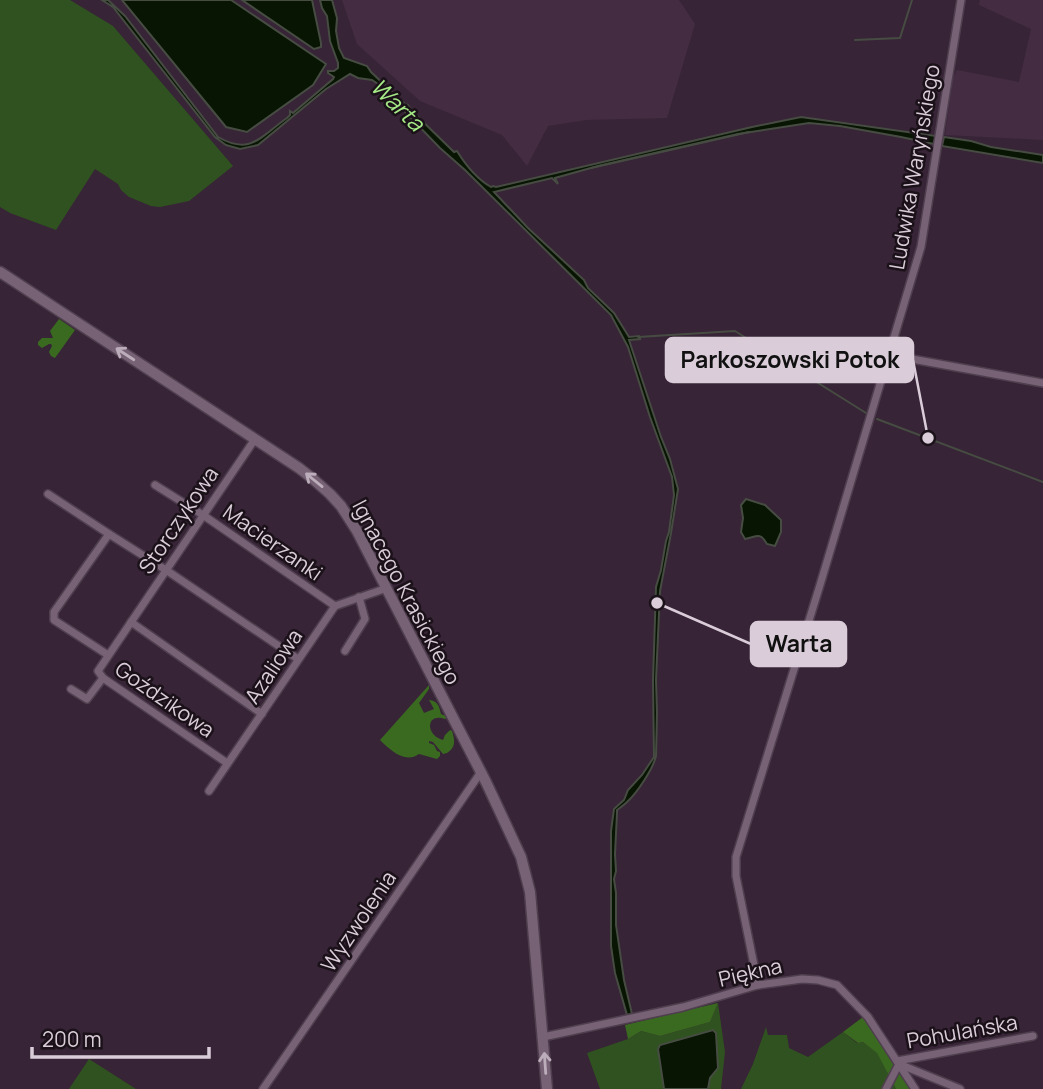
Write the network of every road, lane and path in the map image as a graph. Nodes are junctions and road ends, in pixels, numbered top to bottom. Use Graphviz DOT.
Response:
graph roads {
  1 [pos="961,0"];
  2 [pos="0,272"];
  3 [pos="890,355"];
  4 [pos="1043,383"];
  5 [pos="255,439"];
  6 [pos="155,485"];
  7 [pos="48,494"];
  8 [pos="203,515"];
  9 [pos="109,534"];
  10 [pos="166,570"];
  11 [pos="387,588"];
  12 [pos="359,597"];
  13 [pos="335,606"];
  14 [pos="131,622"];
  15 [pos="345,651"];
  16 [pos="108,655"];
  17 [pos="298,659"];
  18 [pos="103,678"];
  19 [pos="71,690"];
  20 [pos="262,713"];
  21 [pos="227,763"];
  22 [pos="481,772"];
  23 [pos="209,790"];
  24 [pos="758,985"];
  25 [pos="1033,1036"];
  26 [pos="543,1037"];
  27 [pos="898,1062"];
  28 [pos="263,1089"];
  29 [pos="547,1089"];
  30 [pos="886,1089"];
  31 [pos="915,1089"];
  32 [pos="960,1089"];
  1 -- 3 [label="street, Ludwika Waryńskiego"];
  5 -- 2 [label="street, Ignacego Krasickiego, one-way"];
  3 -- 4 [label="street"];
  3 -- 24 [label="street, Ludwika Waryńskiego"];
  5 -- 8 [label="street, Storczykowa"];
  11 -- 5 [label="street, Ignacego Krasickiego, one-way"];
  6 -- 8 [label="street, Macierzanki"];
  7 -- 9 [label="street"];
  8 -- 10 [label="street, Storczykowa"];
  8 -- 13 [label="street, Macierzanki"];
  9 -- 10 [label="street"];
  9 -- 16 [label="street"];
  10 -- 14 [label="street, Storczykowa"];
  10 -- 17 [label="street"];
  11 -- 12 [label="street"];
  11 -- 22 [label="street, Ignacego Krasickiego"];
  12 -- 13 [label="street"];
  12 -- 15 [label="street"];
  13 -- 17 [label="street, Azaliowa"];
  14 -- 16 [label="street, Goździkowa"];
  14 -- 20 [label="street"];
  16 -- 18 [label="street, Goździkowa"];
  17 -- 20 [label="street, Azaliowa"];
  18 -- 19 [label="street"];
  18 -- 21 [label="street, Goździkowa"];
  20 -- 21 [label="street, Azaliowa"];
  21 -- 23 [label="street, Azaliowa"];
  22 -- 26 [label="street, Ignacego Krasickiego"];
  22 -- 28 [label="street, Wyzwolenia"];
  24 -- 26 [label="street, Piękna"];
  24 -- 27 [label="street, Piękna"];
  25 -- 27 [label="street, Pohulańska"];
  29 -- 26 [label="street, Ignacego Krasickiego, one-way"];
  27 -- 30 [label="street"];
  27 -- 31 [label="street, Piękna"];
  27 -- 32 [label="street"];
}
